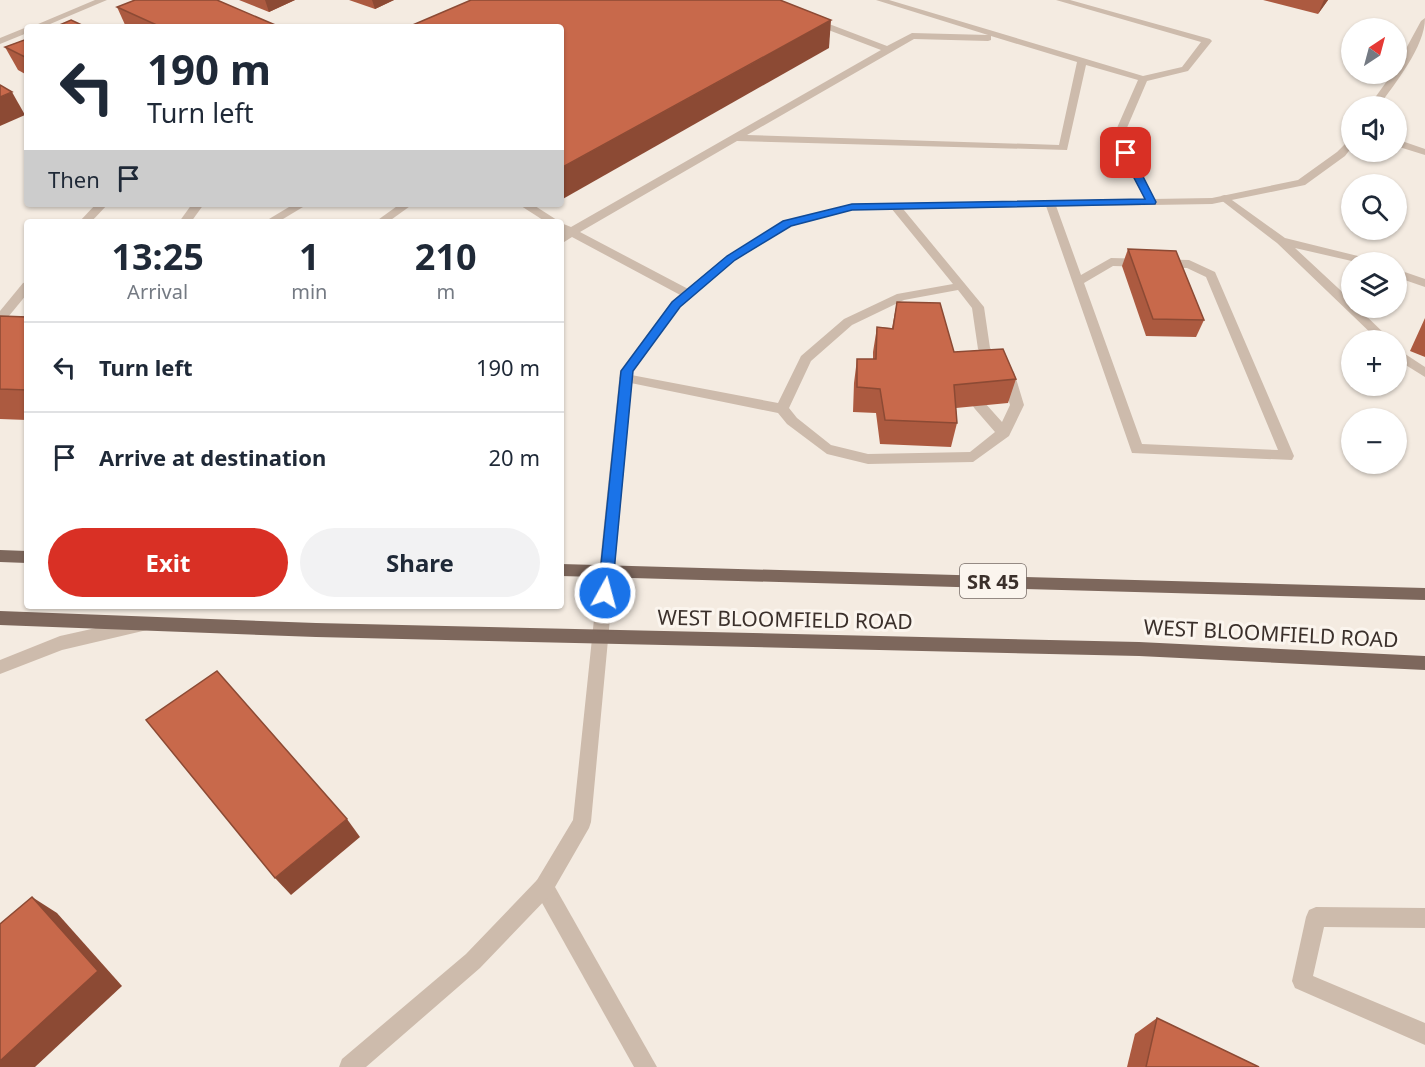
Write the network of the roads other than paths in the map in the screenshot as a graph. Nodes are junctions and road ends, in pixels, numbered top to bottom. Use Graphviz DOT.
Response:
graph roads {
  1 [pos="103,0"];
  2 [pos="880,0"];
  3 [pos="1060,0"];
  4 [pos="800,16"];
  5 [pos="1425,21"];
  6 [pos="43,24"];
  7 [pos="24,31"];
  8 [pos="1007,38"];
  9 [pos="0,41"];
  10 [pos="888,50"];
  11 [pos="1082,60"];
  12 [pos="1143,79"];
  13 [pos="1381,96"];
  14 [pos="736,138"];
  15 [pos="1407,146"];
  16 [pos="1425,152"];
  17 [pos="1341,154"];
  18 [pos="1225,198"];
  19 [pos="1151,202"];
  20 [pos="1050,203"];
  21 [pos="895,206"];
  22 [pos="99,207"];
  23 [pos="297,207"];
  24 [pos="403,207"];
  25 [pos="529,207"];
  26 [pos="89,219"];
  27 [pos="275,219"];
  28 [pos="385,219"];
  29 [pos="549,219"];
  30 [pos="566,229"];
  31 [pos="1281,242"];
  32 [pos="1341,254"];
  33 [pos="1407,277"];
  34 [pos="1078,282"];
  35 [pos="1425,283"];
  36 [pos="961,286"];
  37 [pos="24,291"];
  38 [pos="688,294"];
  39 [pos="3,323"];
  40 [pos="1374,330"];
  41 [pos="984,349"];
  42 [pos="1407,360"];
  43 [pos="976,366"];
  44 [pos="1425,373"];
  45 [pos="626,378"];
  46 [pos="980,406"];
  47 [pos="782,409"];
  48 [pos="1004,433"];
  49 [pos="0,556"];
  50 [pos="24,557"];
  51 [pos="564,570"];
  52 [pos="608,571"];
  53 [pos="1425,594"];
  54 [pos="0,618"];
  55 [pos="153,622"];
  56 [pos="599,637"];
  57 [pos="1425,663"];
  58 [pos="0,667"];
  59 [pos="544,887"];
  60 [pos="1425,918"];
  61 [pos="1425,1034"];
  62 [pos="350,1067"];
  63 [pos="646,1067"];
  1 -- 6 [label="street"];
  2 -- 8 [label="street"];
  3 -- 12 [label="street"];
  4 -- 10 [label="street"];
  5 -- 13 [label="street"];
  7 -- 9 [label="street"];
  8 -- 10 [label="street"];
  8 -- 11 [label="street"];
  10 -- 14 [label="street"];
  11 -- 12 [label="street"];
  11 -- 14 [label="street"];
  12 -- 19 [label="street"];
  14 -- 30 [label="street"];
  15 -- 16 [label="street"];
  17 -- 18 [label="street"];
  18 -- 19 [label="street"];
  18 -- 31 [label="street"];
  19 -- 20 [label="street"];
  20 -- 21 [label="street"];
  20 -- 34 [label="street"];
  21 -- 36 [label="street"];
  21 -- 38 [label="street"];
  22 -- 26 [label="street"];
  23 -- 27 [label="street"];
  24 -- 28 [label="street"];
  25 -- 29 [label="street"];
  30 -- 38 [label="street"];
  31 -- 32 [label="street"];
  31 -- 40 [label="street"];
  33 -- 35 [label="street"];
  34 -- 34 [label="street"];
  36 -- 41 [label="street"];
  36 -- 47 [label="street"];
  37 -- 39 [label="street"];
  38 -- 45 [label="street"];
  41 -- 43 [label="street"];
  41 -- 48 [label="street"];
  42 -- 44 [label="street"];
  45 -- 47 [label="street"];
  45 -- 52 [label="street"];
  46 -- 48 [label="street"];
  47 -- 48 [label="street"];
  49 -- 50 [label="main road"];
  51 -- 52 [label="main road, WEST BLOOMFIELD ROAD / SR 45"];
  52 -- 53 [label="main road, WEST BLOOMFIELD ROAD / SR 45"];
  52 -- 56 [label="street"];
  54 -- 55 [label="main road, WEST BLOOMFIELD ROAD"];
  55 -- 56 [label="main road, WEST BLOOMFIELD ROAD"];
  55 -- 58 [label="street"];
  56 -- 57 [label="main road, WEST BLOOMFIELD ROAD"];
  56 -- 59 [label="street"];
  59 -- 62 [label="street"];
  59 -- 63 [label="street"];
  60 -- 61 [label="street"];
}
